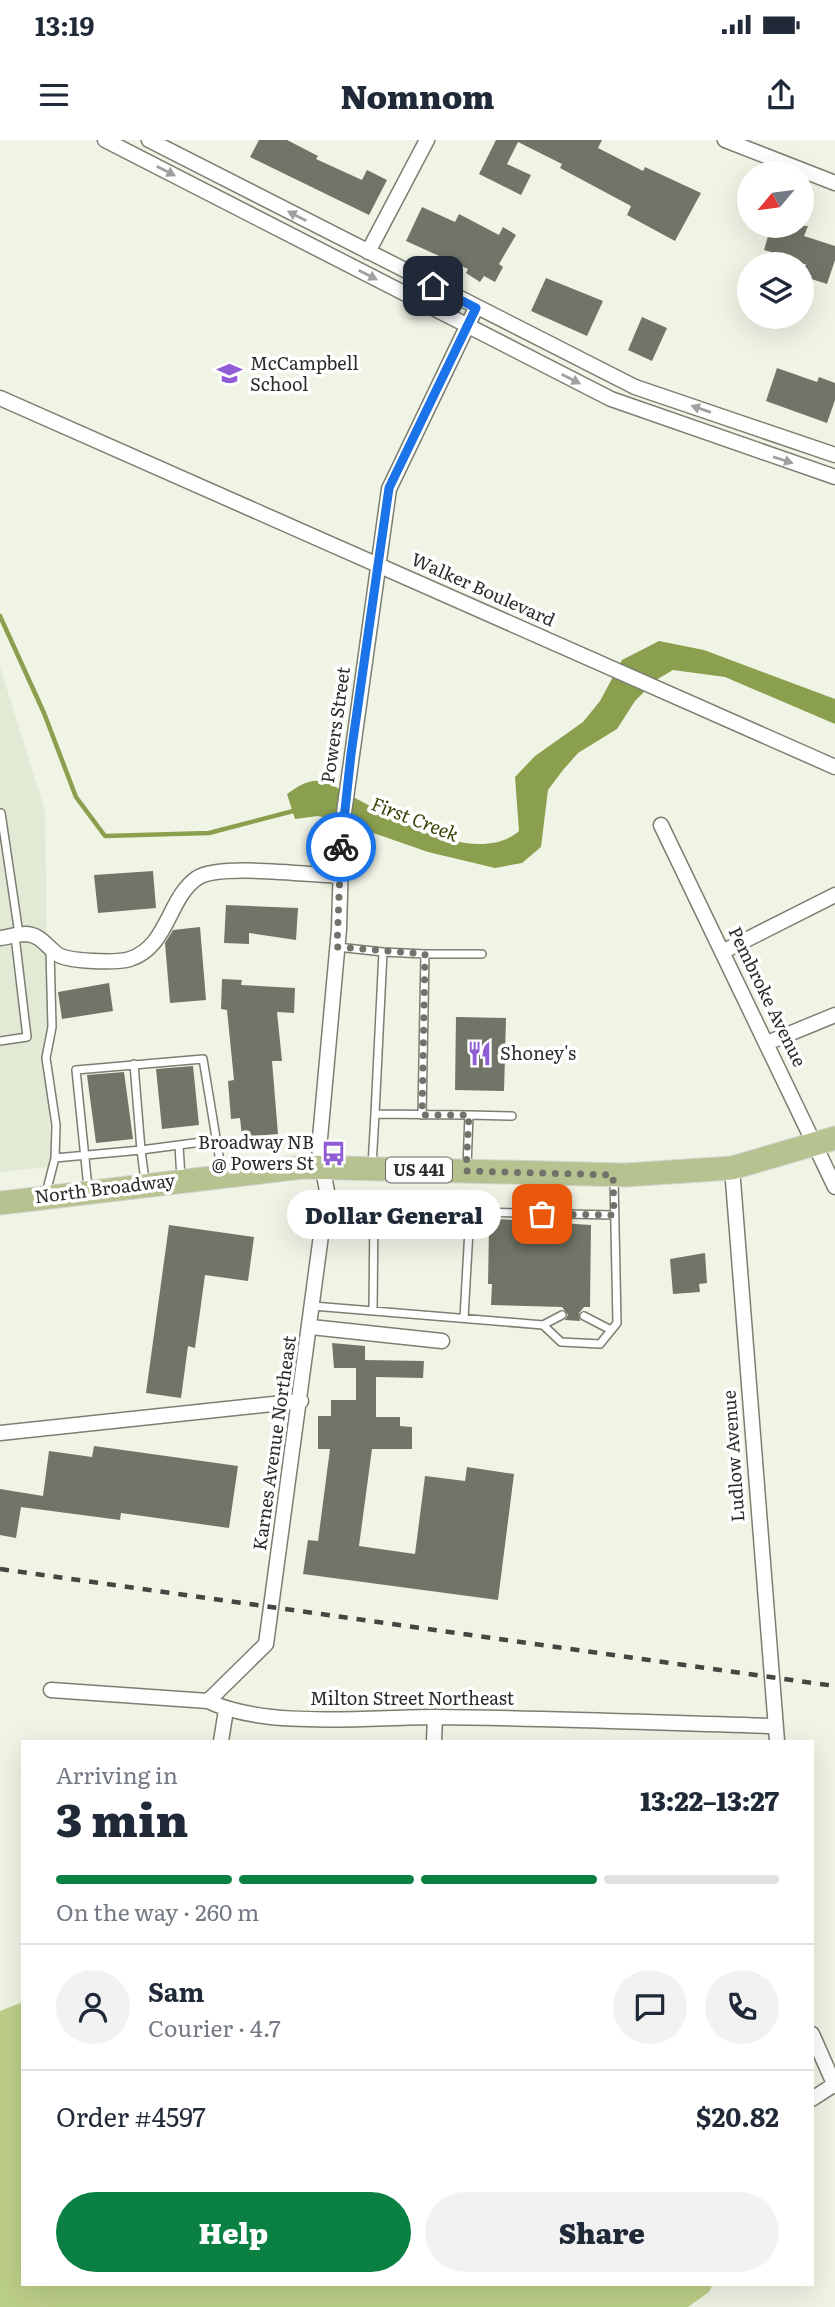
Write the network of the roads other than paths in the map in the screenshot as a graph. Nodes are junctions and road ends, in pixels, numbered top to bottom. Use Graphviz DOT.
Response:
graph roads {
  1 [pos="105,140"];
  2 [pos="149,140"];
  3 [pos="427,140"];
  4 [pos="725,140"];
  5 [pos="835,183"];
  6 [pos="368,252"];
  7 [pos="476,308"];
  8 [pos="467,327"];
  9 [pos="0,398"];
  10 [pos="835,455"];
  11 [pos="835,477"];
  12 [pos="380,564"];
  13 [pos="835,767"];
  14 [pos="0,807"];
  15 [pos="0,813"];
  16 [pos="661,825"];
  17 [pos="340,876"];
  18 [pos="835,895"];
  19 [pos="17,935"];
  20 [pos="0,938"];
  21 [pos="337,947"];
  22 [pos="50,948"];
  23 [pos="724,951"];
  24 [pos="383,952"];
  25 [pos="425,954"];
  26 [pos="482,954"];
  27 [pos="835,1015"];
  28 [pos="0,1041"];
  29 [pos="767,1043"];
  30 [pos="134,1064"];
  31 [pos="375,1114"];
  32 [pos="422,1115"];
  33 [pos="469,1115"];
  34 [pos="512,1116"];
  35 [pos="217,1140"];
  36 [pos="825,1141"];
  37 [pos="179,1145"];
  38 [pos="141,1150"];
  39 [pos="84,1156"];
  40 [pos="55,1158"];
  41 [pos="324,1167"];
  42 [pos="732,1168"];
  43 [pos="372,1169"];
  44 [pos="466,1171"];
  45 [pos="222,1174"];
  46 [pos="613,1175"];
  47 [pos="181,1179"];
  48 [pos="146,1184"];
  49 [pos="835,1187"];
  50 [pos="88,1191"];
  51 [pos="45,1197"];
  52 [pos="0,1203"];
  53 [pos="470,1212"];
  54 [pos="614,1215"];
  55 [pos="313,1306"];
  56 [pos="373,1311"];
  57 [pos="562,1315"];
  58 [pos="584,1316"];
  59 [pos="464,1318"];
  60 [pos="543,1325"];
  61 [pos="311,1327"];
  62 [pos="611,1330"];
  63 [pos="442,1341"];
  64 [pos="301,1401"];
  65 [pos="0,1433"];
  66 [pos="51,1690"];
  67 [pos="208,1701"];
  68 [pos="226,1710"];
  69 [pos="435,1717"];
  70 [pos="775,1726"];
  71 [pos="221,1740"];
  72 [pos="433,1740"];
  73 [pos="777,1740"];
  74 [pos="814,2039"];
  75 [pos="834,2084"];
  76 [pos="814,2098"];
  1 -- 8 [label="street, one-way"];
  6 -- 2 [label="street, one-way"];
  3 -- 6 [label="street"];
  4 -- 5 [label="street"];
  6 -- 7 [label="street"];
  7 -- 8 [label="street, Powers Street"];
  10 -- 7 [label="street, one-way"];
  8 -- 11 [label="street, one-way"];
  8 -- 12 [label="street, Powers Street"];
  9 -- 12 [label="street, Walker Boulevard"];
  12 -- 13 [label="street, Walker Boulevard"];
  12 -- 17 [label="street, Powers Street"];
  14 -- 15 [label="lane"];
  15 -- 19 [label="lane"];
  16 -- 23 [label="street, Pembroke Avenue"];
  17 -- 21 [label="street, Powers Street"];
  17 -- 22 [label="street"];
  18 -- 23 [label="street"];
  19 -- 20 [label="street"];
  19 -- 22 [label="street"];
  19 -- 28 [label="lane"];
  21 -- 24 [label="lane"];
  21 -- 41 [label="street, Powers Street"];
  22 -- 40 [label="lane"];
  23 -- 29 [label="street, Pembroke Avenue"];
  24 -- 25 [label="lane"];
  24 -- 31 [label="lane"];
  25 -- 26 [label="lane"];
  25 -- 32 [label="lane"];
  27 -- 29 [label="street"];
  29 -- 36 [label="street, Pembroke Avenue"];
  30 -- 35 [label="lane"];
  30 -- 38 [label="lane"];
  30 -- 39 [label="lane"];
  31 -- 32 [label="lane"];
  31 -- 43 [label="lane"];
  32 -- 33 [label="lane"];
  33 -- 34 [label="lane"];
  33 -- 44 [label="lane"];
  35 -- 37 [label="lane"];
  35 -- 45 [label="lane"];
  36 -- 42 [label="main road, North Broadway / US 441"];
  36 -- 49 [label="street, Pembroke Avenue"];
  37 -- 38 [label="lane"];
  37 -- 47 [label="lane"];
  38 -- 39 [label="lane"];
  38 -- 48 [label="lane"];
  39 -- 40 [label="lane"];
  39 -- 50 [label="lane"];
  40 -- 51 [label="lane"];
  41 -- 43 [label="main road, North Broadway / US 441"];
  41 -- 45 [label="main road, North Broadway / US 441"];
  41 -- 55 [label="street, Karnes Avenue Northeast"];
  42 -- 46 [label="main road, North Broadway / US 441"];
  42 -- 70 [label="street, Ludlow Avenue"];
  43 -- 44 [label="main road, North Broadway / US 441"];
  44 -- 46 [label="main road, North Broadway / US 441"];
  45 -- 47 [label="main road, North Broadway / US 441"];
  46 -- 54 [label="lane"];
  47 -- 48 [label="main road, North Broadway / US 441"];
  48 -- 50 [label="main road, North Broadway / US 441"];
  50 -- 51 [label="main road, North Broadway / US 441"];
  51 -- 52 [label="main road, North Broadway / US 441"];
  53 -- 54 [label="lane"];
  53 -- 56 [label="lane"];
  53 -- 59 [label="lane"];
  54 -- 62 [label="lane"];
  55 -- 56 [label="lane"];
  55 -- 61 [label="street, Karnes Avenue Northeast"];
  56 -- 59 [label="lane"];
  57 -- 60 [label="lane"];
  58 -- 62 [label="lane"];
  59 -- 60 [label="lane"];
  60 -- 62 [label="lane"];
  61 -- 63 [label="street"];
  61 -- 64 [label="street, Karnes Avenue Northeast"];
  64 -- 65 [label="street"];
  64 -- 67 [label="street, Karnes Avenue Northeast"];
  66 -- 67 [label="street, Milton Street Northeast"];
  67 -- 68 [label="street, Milton Street Northeast"];
  68 -- 69 [label="street, Milton Street Northeast"];
  68 -- 71 [label="street"];
  69 -- 70 [label="street, Milton Street Northeast"];
  69 -- 72 [label="street"];
  70 -- 73 [label="street, Ludlow Avenue"];
  74 -- 75 [label="street"];
  75 -- 76 [label="street"];
}
